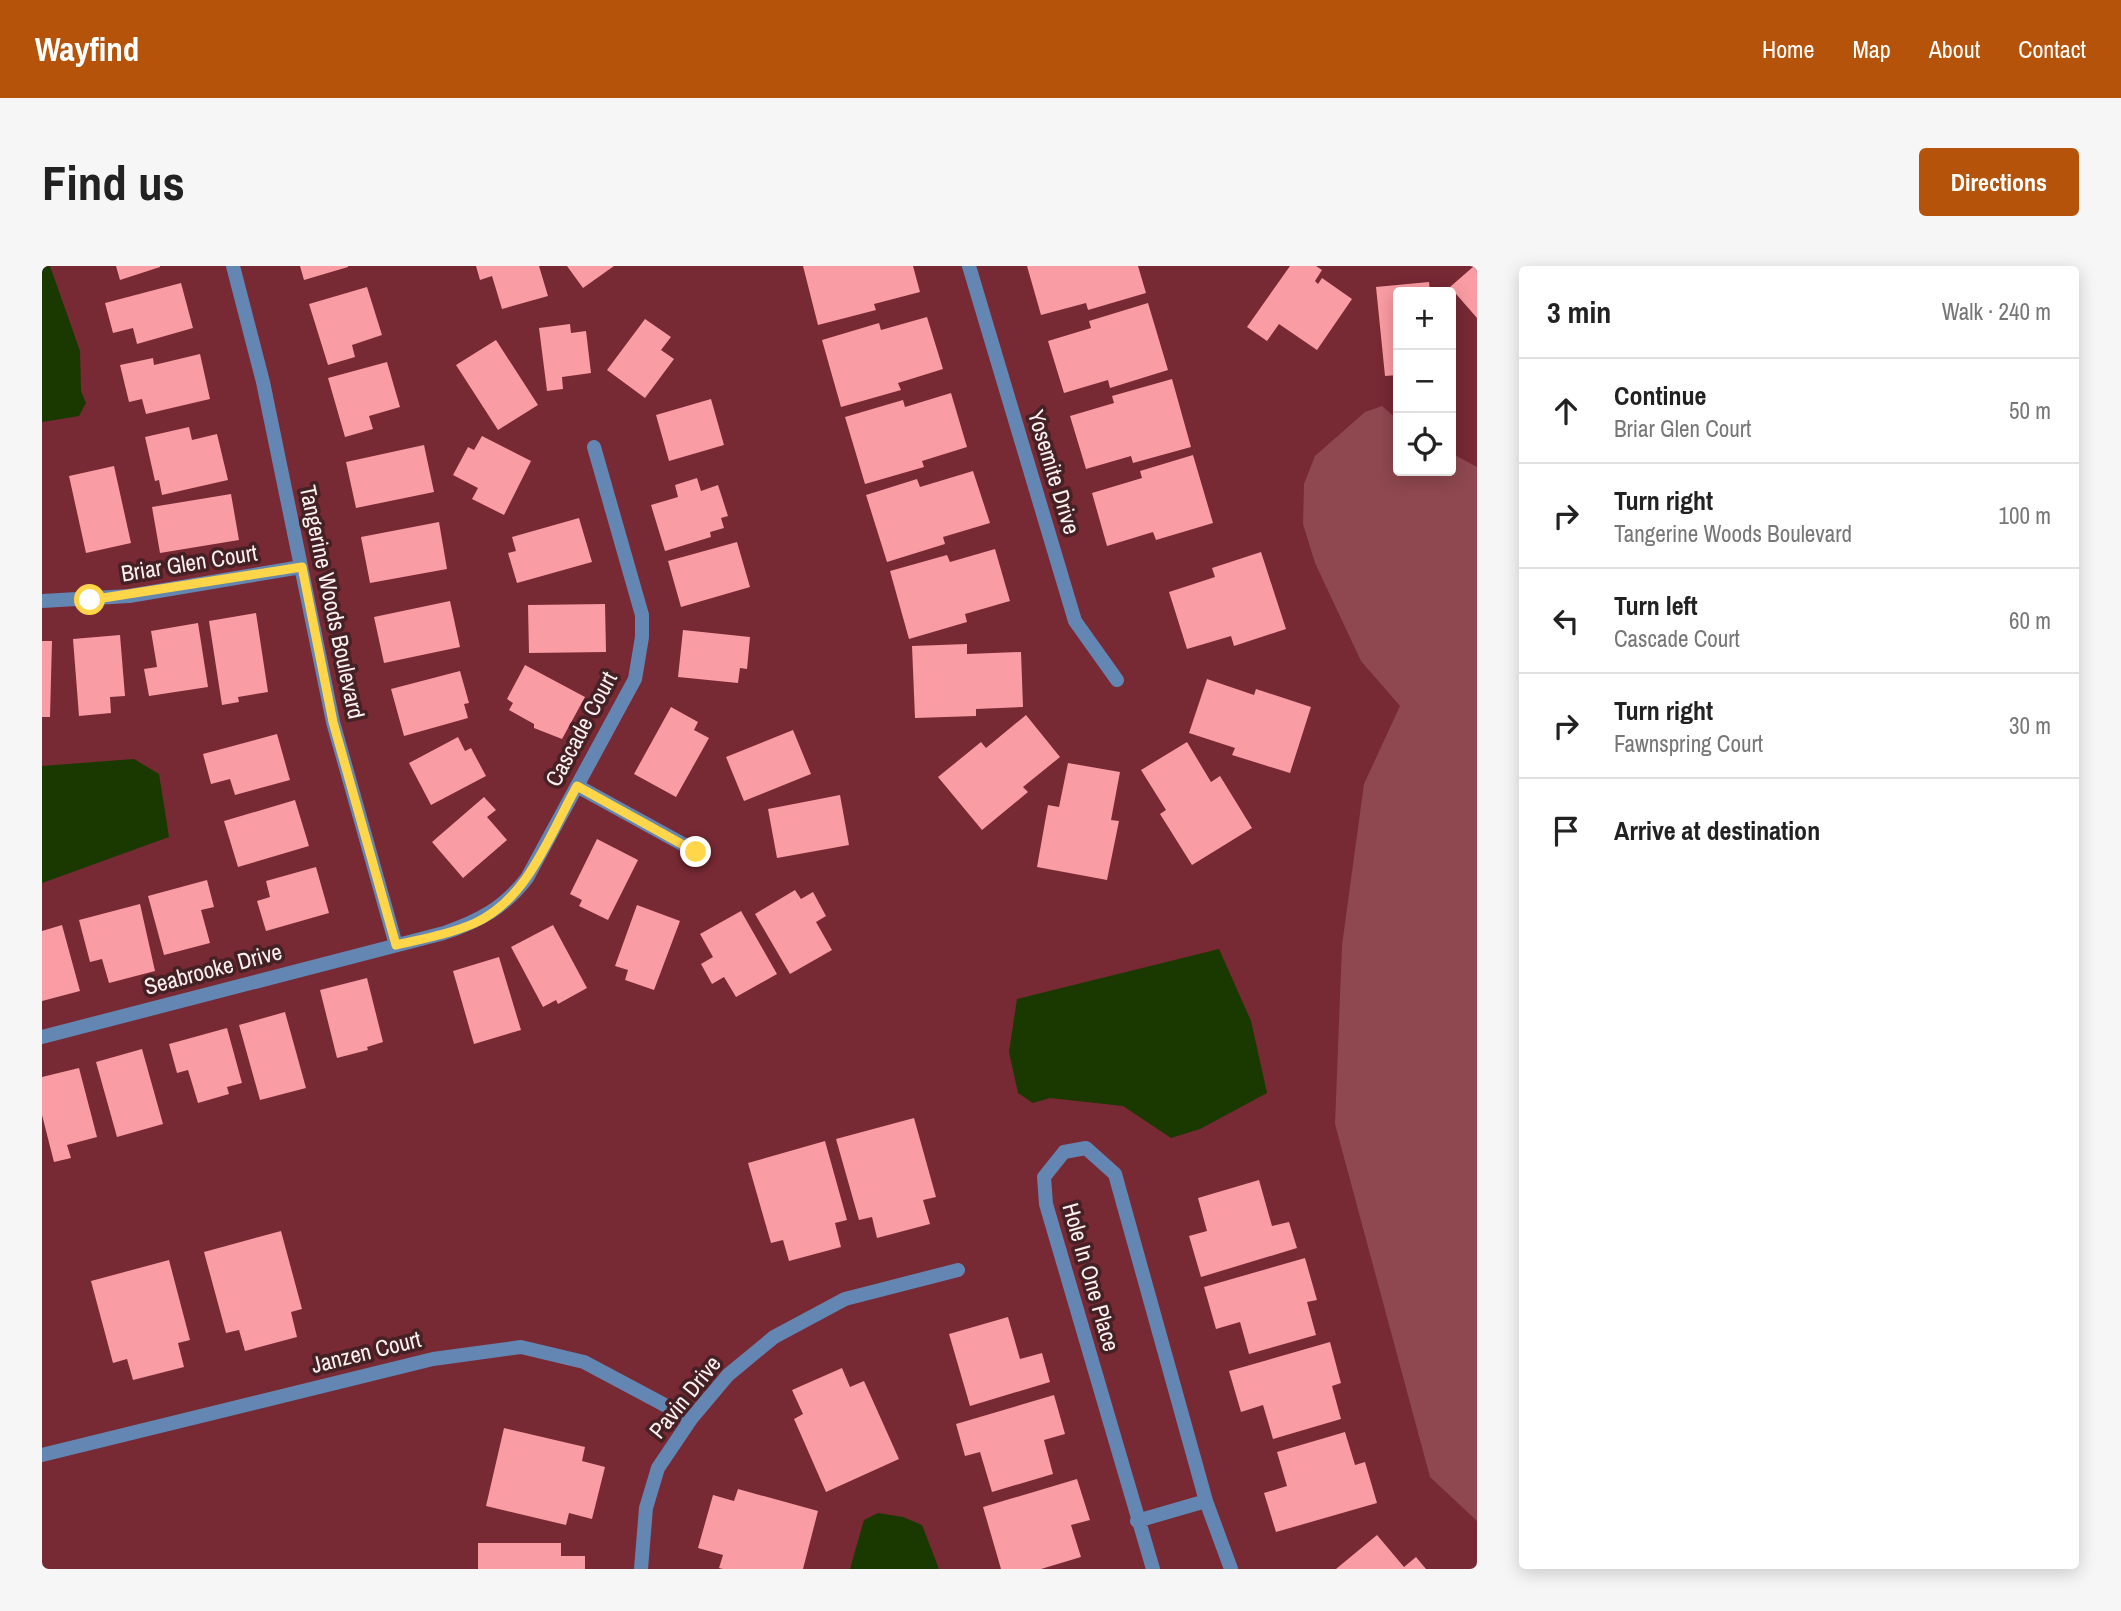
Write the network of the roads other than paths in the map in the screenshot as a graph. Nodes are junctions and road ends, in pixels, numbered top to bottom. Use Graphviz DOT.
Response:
graph roads {
  1 [pos="233,266"];
  2 [pos="969,266"];
  3 [pos="594,447"];
  4 [pos="302,567"];
  5 [pos="42,601"];
  6 [pos="1117,680"];
  7 [pos="577,786"];
  8 [pos="696,852"];
  9 [pos="396,945"];
  10 [pos="42,1037"];
  11 [pos="958,1270"];
  12 [pos="691,1419"];
  13 [pos="42,1455"];
  14 [pos="1206,1500"];
  15 [pos="1137,1521"];
  16 [pos="640,1569"];
  17 [pos="1153,1569"];
  18 [pos="1231,1569"];
  1 -- 4 [label="street, Tangerine Woods Boulevard"];
  2 -- 6 [label="street, Yosemite Drive"];
  3 -- 7 [label="street, Cascade Court"];
  4 -- 5 [label="street, Briar Glen Court"];
  4 -- 9 [label="street, Tangerine Woods Boulevard"];
  7 -- 8 [label="street"];
  7 -- 9 [label="street, Cascade Court"];
  9 -- 10 [label="street, Seabrooke Drive"];
  11 -- 12 [label="street, Pavin Drive"];
  12 -- 13 [label="street, Janzen Court"];
  12 -- 16 [label="street, Pavin Drive"];
  14 -- 15 [label="street"];
  14 -- 15 [label="street, Hole In One Place"];
  14 -- 18 [label="street, Hole In One Place"];
  15 -- 17 [label="street, Hole In One Place"];
}
